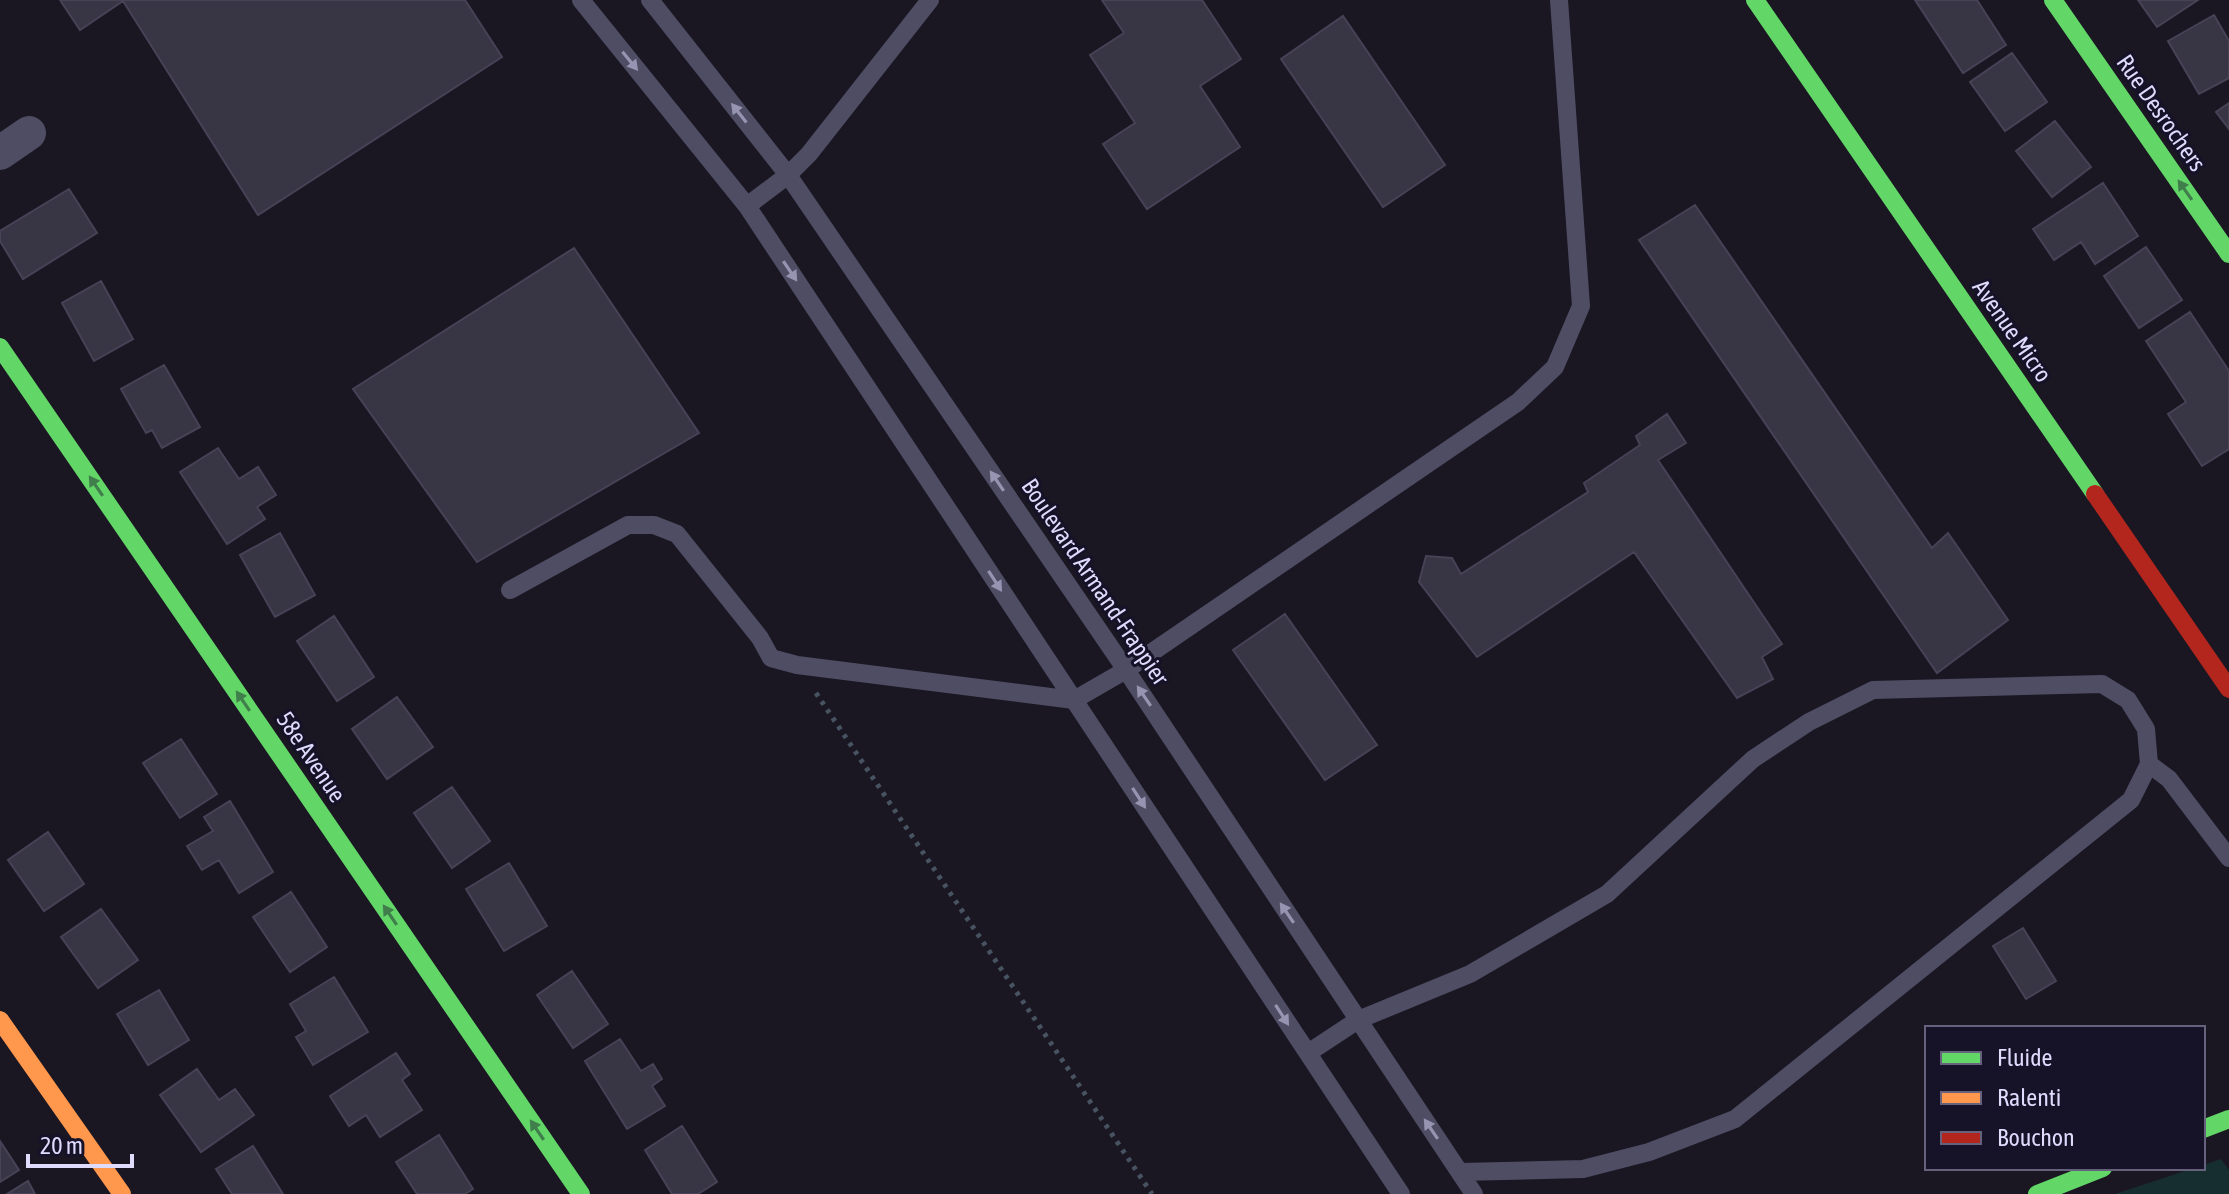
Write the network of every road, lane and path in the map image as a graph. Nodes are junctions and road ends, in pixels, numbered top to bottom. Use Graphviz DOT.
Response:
graph roads {
  1 [pos="581,0"];
  2 [pos="650,0"];
  3 [pos="930,0"];
  4 [pos="1559,0"];
  5 [pos="1755,0"];
  6 [pos="2053,0"];
  7 [pos="29,133"];
  8 [pos="0,153"];
  9 [pos="788,175"];
  10 [pos="747,206"];
  11 [pos="2229,254"];
  12 [pos="0,347"];
  13 [pos="510,590"];
  14 [pos="797,665"];
  15 [pos="1126,670"];
  16 [pos="2229,689"];
  17 [pos="1074,700"];
  18 [pos="2149,764"];
  19 [pos="2229,858"];
  20 [pos="0,1020"];
  21 [pos="1358,1020"];
  22 [pos="1308,1053"];
  23 [pos="2229,1119"];
  24 [pos="2205,1128"];
  25 [pos="2098,1170"];
  26 [pos="1460,1172"];
  27 [pos="122,1194"];
  28 [pos="581,1194"];
  29 [pos="1152,1194"];
  30 [pos="1401,1194"];
  31 [pos="1474,1194"];
  32 [pos="2037,1194"];
  1 -- 10 [label="lane, one-way"];
  9 -- 2 [label="lane, Boulevard Armand-Frappier, one-way"];
  3 -- 9 [label="lane"];
  4 -- 15 [label="lane"];
  5 -- 16 [label="street, Avenue Micro"];
  11 -- 6 [label="street, Rue Desrochers, one-way"];
  7 -- 8 [label="street"];
  9 -- 10 [label="lane"];
  15 -- 9 [label="lane, Boulevard Armand-Frappier, one-way"];
  10 -- 17 [label="lane, one-way"];
  28 -- 12 [label="street, 58e Avenue, one-way"];
  13 -- 14 [label="lane"];
  14 -- 17 [label="lane"];
  14 -- 29 [label="path"];
  15 -- 17 [label="lane"];
  21 -- 15 [label="lane, Boulevard Armand-Frappier, one-way"];
  17 -- 22 [label="lane, one-way"];
  18 -- 19 [label="lane"];
  18 -- 21 [label="lane"];
  18 -- 26 [label="lane"];
  20 -- 27 [label="street"];
  21 -- 22 [label="lane"];
  26 -- 21 [label="lane, Boulevard Armand-Frappier, one-way"];
  22 -- 30 [label="lane"];
  23 -- 24 [label="street"];
  25 -- 32 [label="street"];
  26 -- 31 [label="lane, Boulevard Armand-Frappier"];
}
